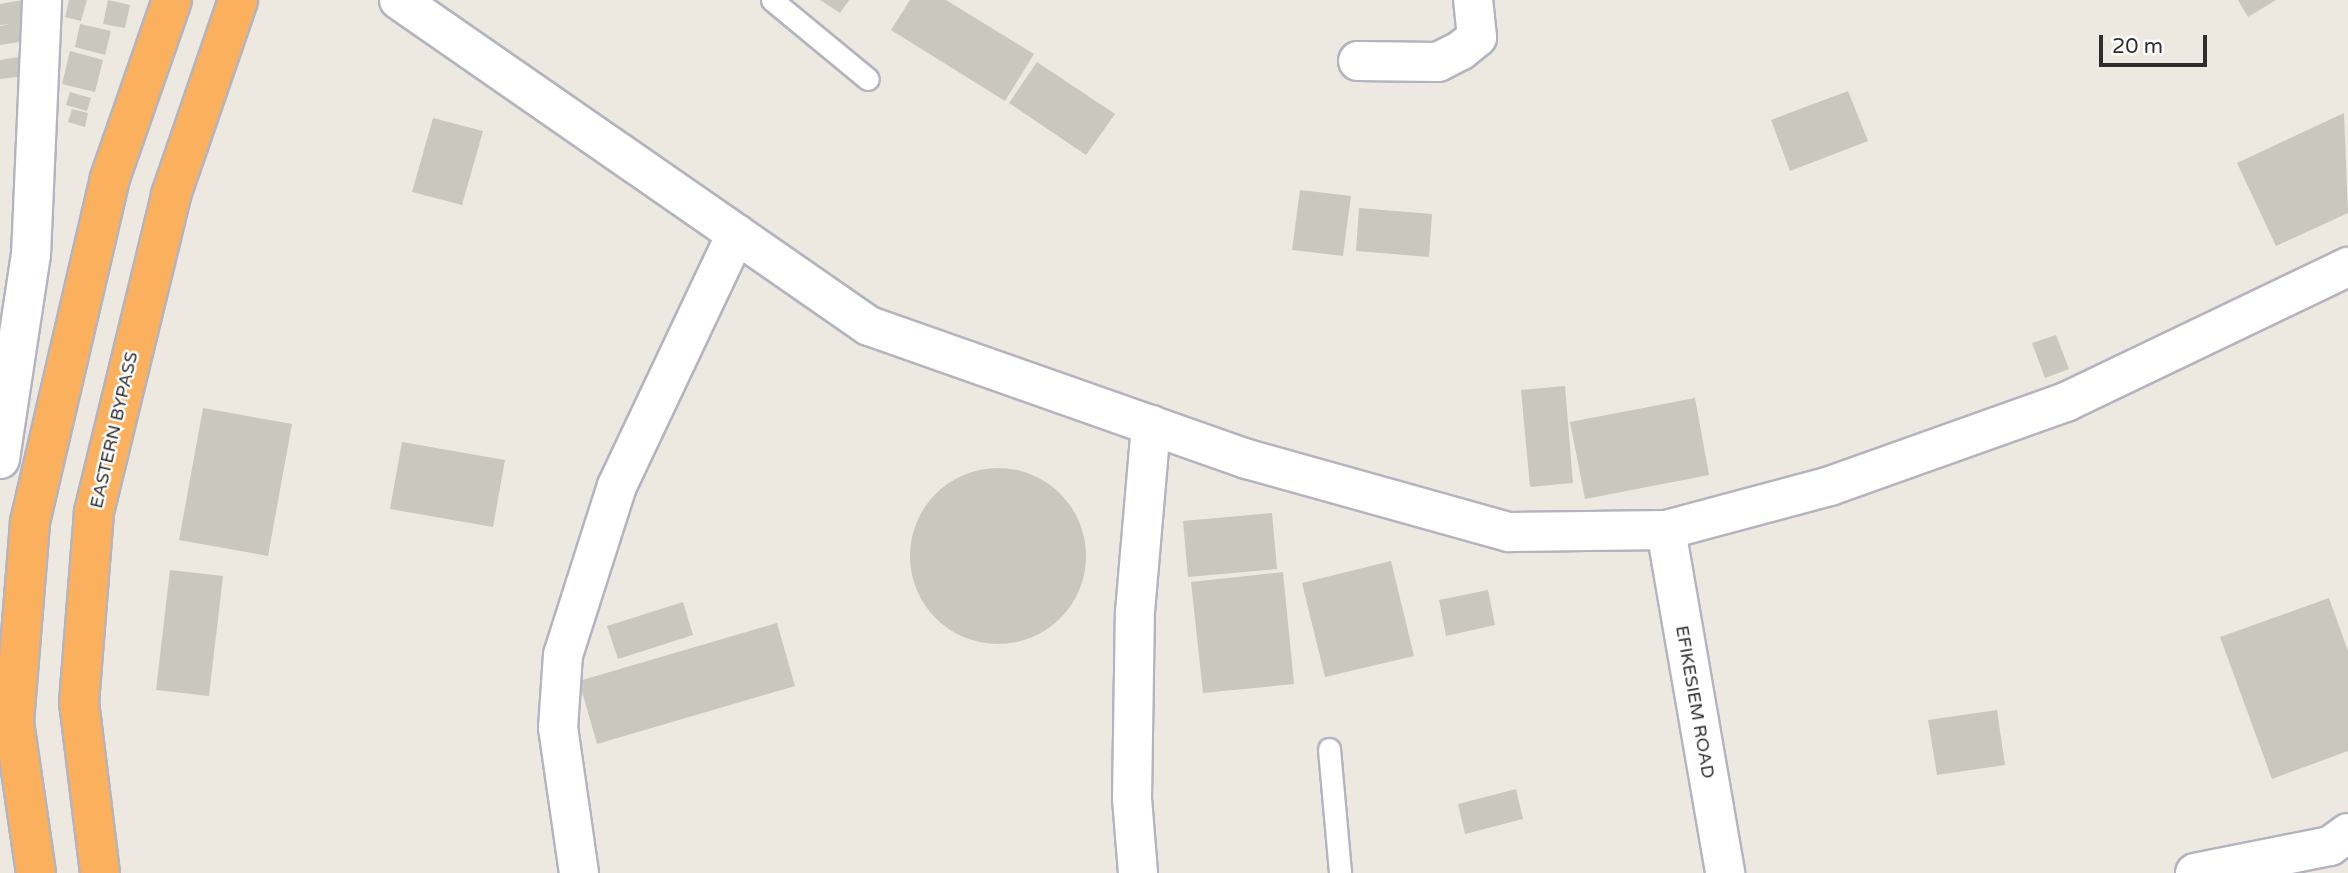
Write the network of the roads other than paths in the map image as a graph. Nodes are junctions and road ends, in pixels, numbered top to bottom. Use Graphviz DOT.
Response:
graph roads {
  1 [pos="42,0"];
  2 [pos="172,0"];
  3 [pos="238,0"];
  4 [pos="399,0"];
  5 [pos="772,0"];
  6 [pos="1473,0"];
  7 [pos="1358,61"];
  8 [pos="868,79"];
  9 [pos="736,234"];
  10 [pos="2348,267"];
  11 [pos="1152,425"];
  12 [pos="0,459"];
  13 [pos="1666,530"];
  14 [pos="1329,749"];
  15 [pos="2337,851"];
  16 [pos="36,873"];
  17 [pos="100,873"];
  18 [pos="579,873"];
  19 [pos="1138,873"];
  20 [pos="1340,873"];
  21 [pos="1726,873"];
  22 [pos="2195,873"];
  1 -- 12 [label="street"];
  2 -- 16 [label="highway"];
  3 -- 17 [label="highway, EASTERN BYPASS"];
  4 -- 9 [label="street"];
  5 -- 8 [label="lane"];
  6 -- 7 [label="street"];
  9 -- 11 [label="street"];
  9 -- 18 [label="street"];
  10 -- 13 [label="street"];
  11 -- 13 [label="street"];
  11 -- 19 [label="street"];
  13 -- 21 [label="street, EFIKESIEM ROAD"];
  14 -- 20 [label="lane"];
  15 -- 22 [label="street"];
}
